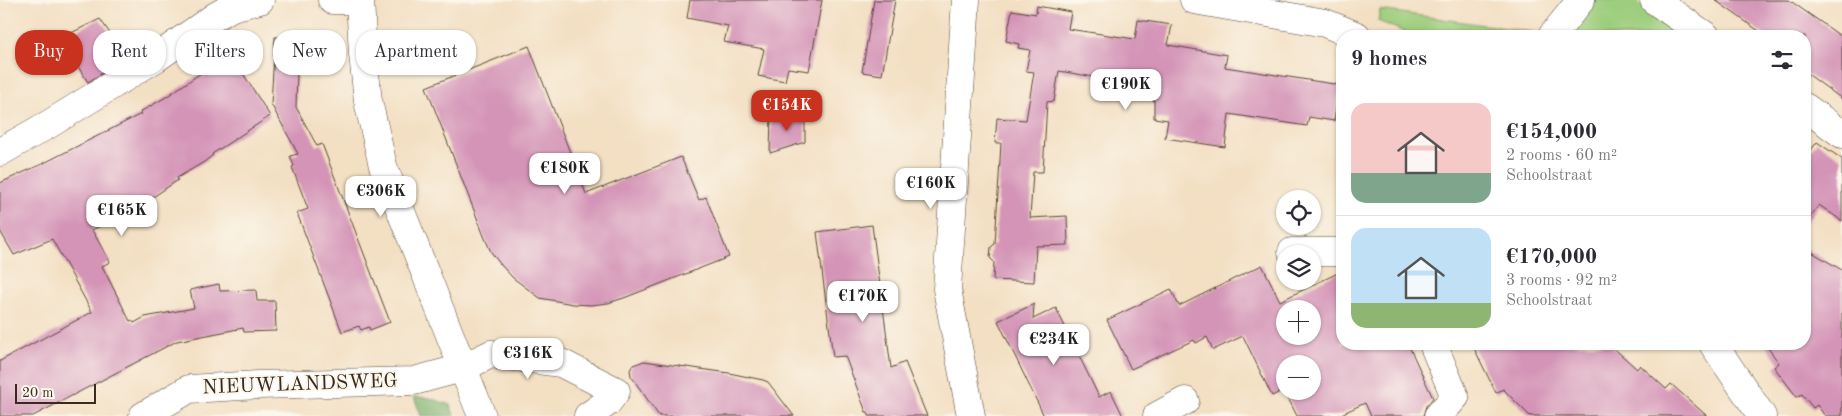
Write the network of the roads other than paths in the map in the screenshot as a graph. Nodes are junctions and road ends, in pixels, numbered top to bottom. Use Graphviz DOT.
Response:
graph roads {
  1 [pos="260,0"];
  2 [pos="332,0"];
  3 [pos="348,0"];
  4 [pos="360,0"];
  5 [pos="966,0"];
  6 [pos="1194,0"];
  7 [pos="1581,0"];
  8 [pos="1654,0"];
  9 [pos="1342,30"];
  10 [pos="1557,30"];
  11 [pos="1697,30"];
  12 [pos="1811,111"];
  13 [pos="1842,134"];
  14 [pos="0,152"];
  15 [pos="1321,252"];
  16 [pos="1336,252"];
  17 [pos="1435,350"];
  18 [pos="1719,352"];
  19 [pos="462,368"];
  20 [pos="1185,401"];
  21 [pos="144,416"];
  22 [pos="482,416"];
  23 [pos="588,416"];
  24 [pos="971,416"];
  25 [pos="1157,416"];
  26 [pos="1438,416"];
  27 [pos="1746,416"];
  28 [pos="1762,416"];
  1 -- 14 [label="street"];
  2 -- 3 [label="street"];
  4 -- 19 [label="street"];
  5 -- 24 [label="street"];
  6 -- 9 [label="street"];
  7 -- 10 [label="street"];
  8 -- 11 [label="street"];
  12 -- 13 [label="street"];
  15 -- 16 [label="street"];
  17 -- 26 [label="street"];
  18 -- 27 [label="street"];
  18 -- 28 [label="street"];
  19 -- 21 [label="street, NIEUWLANDSWEG"];
  19 -- 22 [label="street"];
  19 -- 23 [label="street, NIEUWLANDSWEG"];
  20 -- 25 [label="street"];
}
